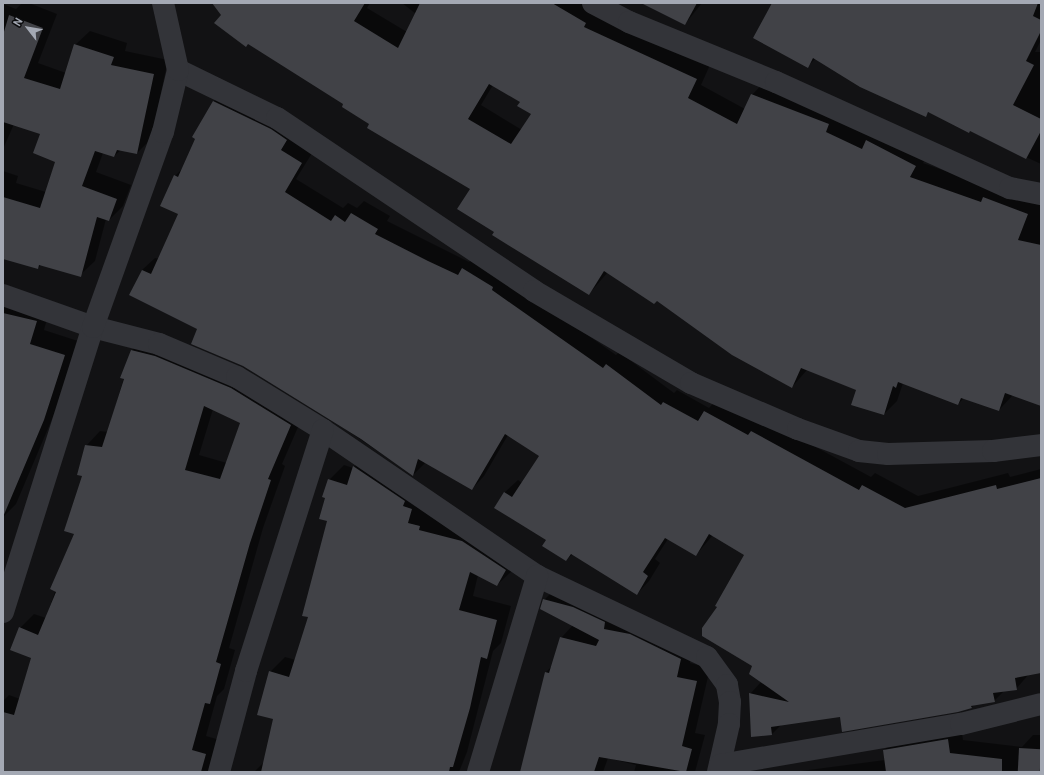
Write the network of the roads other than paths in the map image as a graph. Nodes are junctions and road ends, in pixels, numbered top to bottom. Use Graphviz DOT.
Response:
graph roads {
  1 [pos="163,3"];
  2 [pos="593,3"];
  3 [pos="178,70"];
  4 [pos="1041,194"];
  5 [pos="3,295"];
  6 [pos="93,327"];
  7 [pos="323,430"];
  8 [pos="1041,445"];
  9 [pos="10,562"];
  10 [pos="537,576"];
  11 [pos="3,612"];
  12 [pos="1041,704"];
  13 [pos="719,768"];
  14 [pos="219,772"];
  15 [pos="478,772"];
  1 -- 3 [label="street"];
  2 -- 4 [label="street"];
  3 -- 6 [label="street"];
  3 -- 8 [label="street"];
  5 -- 6 [label="street"];
  6 -- 7 [label="street"];
  6 -- 9 [label="street"];
  7 -- 10 [label="street"];
  7 -- 14 [label="street"];
  9 -- 11 [label="street"];
  10 -- 13 [label="street"];
  10 -- 15 [label="street"];
  12 -- 13 [label="street"];
}
